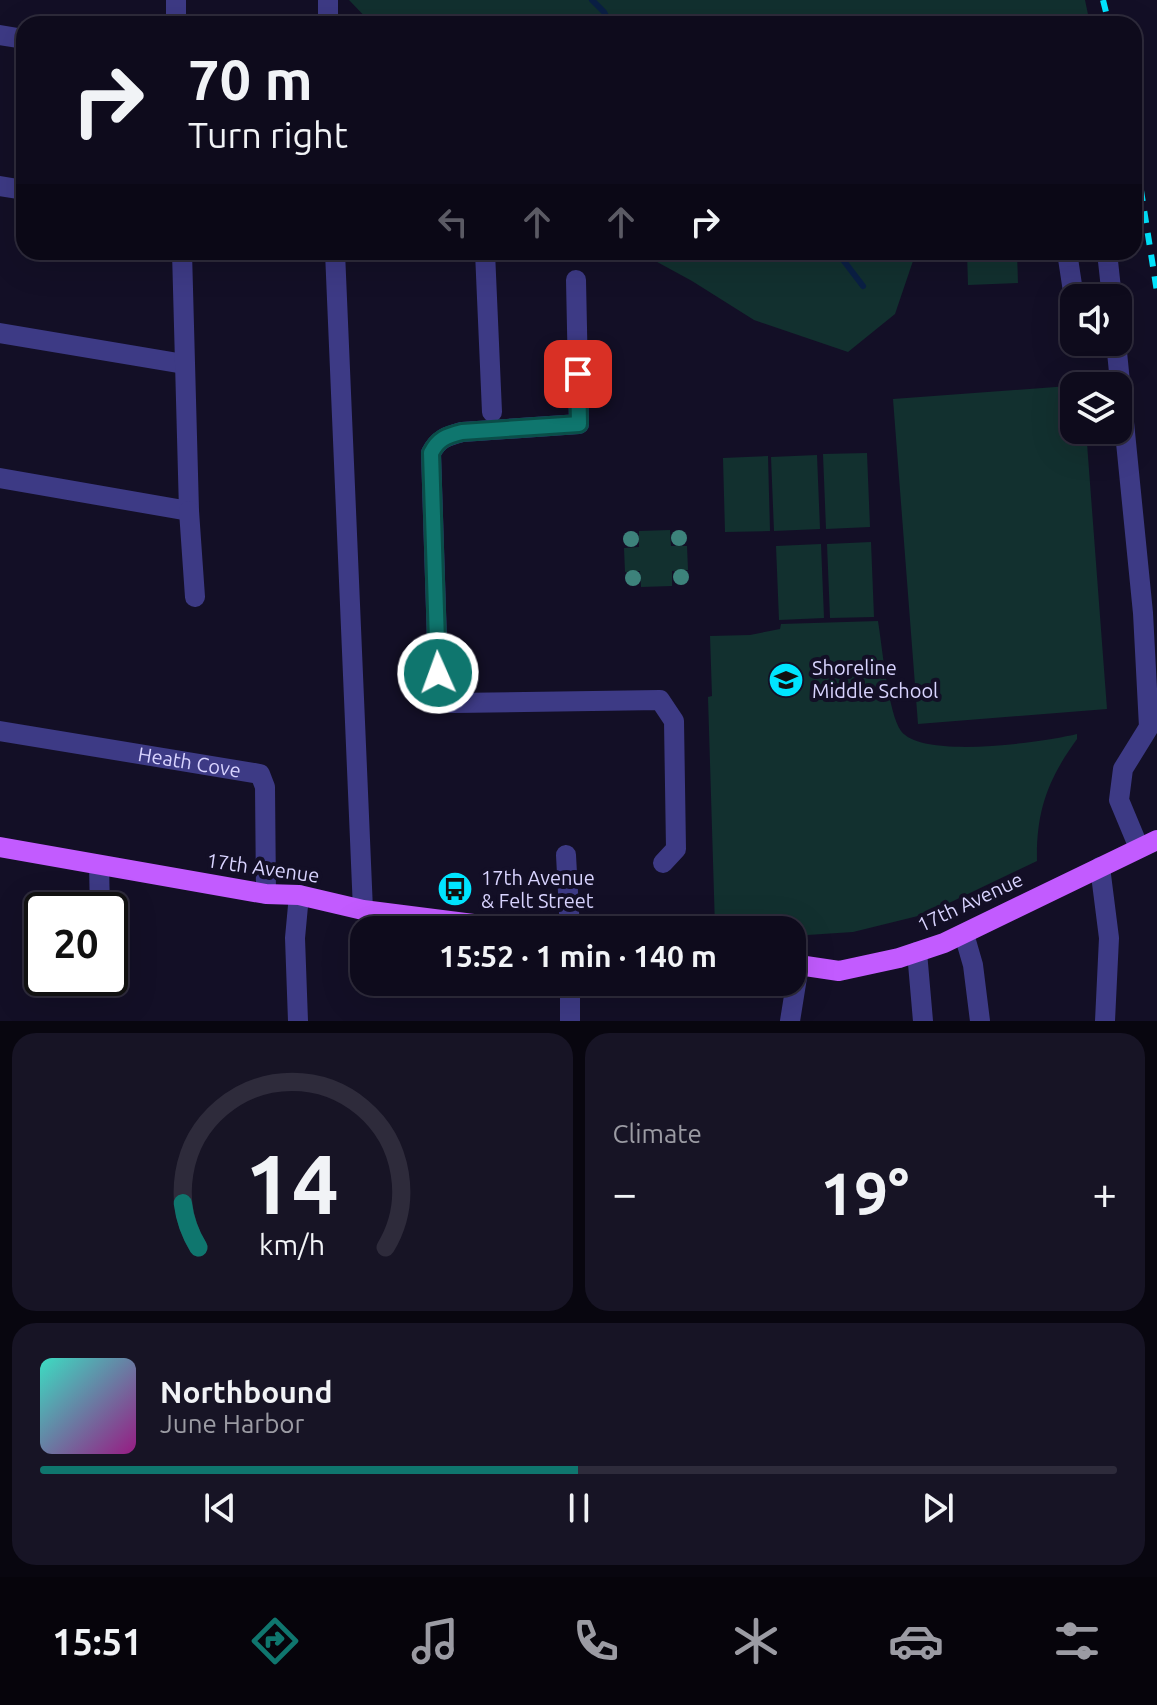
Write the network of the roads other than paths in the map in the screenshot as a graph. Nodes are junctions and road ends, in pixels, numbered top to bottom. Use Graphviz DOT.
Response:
graph roads {
  1 [pos="182,260"];
  2 [pos="335,260"];
  3 [pos="485,260"];
  4 [pos="1068,260"];
  5 [pos="1108,260"];
  6 [pos="576,280"];
  7 [pos="1072,284"];
  8 [pos="1110,284"];
  9 [pos="0,333"];
  10 [pos="1117,356"];
  11 [pos="184,364"];
  12 [pos="492,412"];
  13 [pos="0,478"];
  14 [pos="189,511"];
  15 [pos="195,597"];
  16 [pos="0,731"];
  17 [pos="1148,844"];
  18 [pos="0,847"];
  19 [pos="566,855"];
  20 [pos="663,863"];
  21 [pos="99,865"];
  22 [pos="1100,867"];
  23 [pos="100,892"];
  24 [pos="266,894"];
  25 [pos="299,895"];
  26 [pos="363,910"];
  27 [pos="410,916"];
  28 [pos="569,916"];
  29 [pos="964,934"];
  30 [pos="917,952"];
  31 [pos="806,966"];
  32 [pos="570,996"];
  33 [pos="792,996"];
  34 [pos="298,1021"];
  35 [pos="570,1021"];
  36 [pos="790,1021"];
  37 [pos="923,1021"];
  38 [pos="980,1021"];
  39 [pos="1105,1021"];
  1 -- 11 [label="street"];
  2 -- 26 [label="street"];
  3 -- 12 [label="street"];
  4 -- 7 [label="street"];
  5 -- 8 [label="street"];
  6 -- 20 [label="street"];
  9 -- 11 [label="street"];
  10 -- 17 [label="street"];
  11 -- 14 [label="street"];
  13 -- 14 [label="street"];
  14 -- 15 [label="street"];
  16 -- 24 [label="street, Heath Cove"];
  17 -- 22 [label="main road, 17th Avenue"];
  18 -- 21 [label="main road, 17th Avenue"];
  19 -- 28 [label="street"];
  21 -- 23 [label="street"];
  21 -- 24 [label="main road, 17th Avenue"];
  22 -- 29 [label="main road, 17th Avenue"];
  22 -- 39 [label="street"];
  24 -- 25 [label="main road, 17th Avenue"];
  25 -- 26 [label="main road, 17th Avenue"];
  25 -- 34 [label="street"];
  26 -- 27 [label="main road, 17th Avenue"];
  29 -- 30 [label="main road, 17th Avenue"];
  29 -- 38 [label="street"];
  30 -- 31 [label="main road, 17th Avenue"];
  30 -- 37 [label="street"];
  32 -- 35 [label="street"];
  33 -- 36 [label="street"];
}
